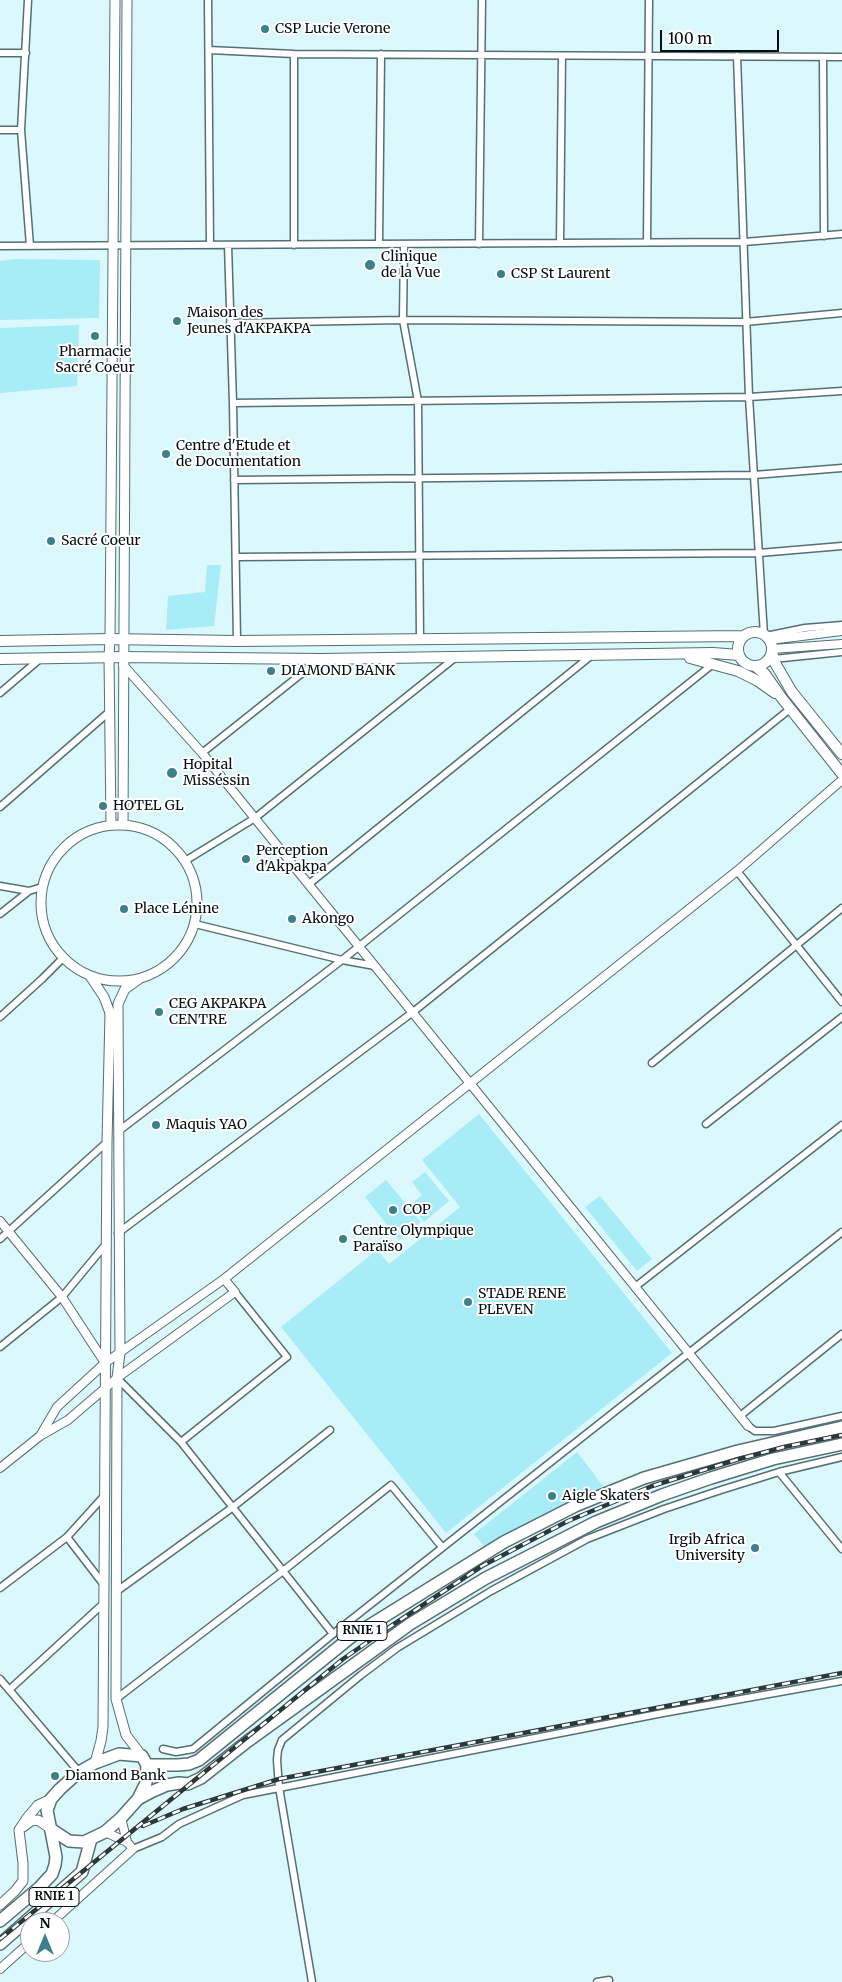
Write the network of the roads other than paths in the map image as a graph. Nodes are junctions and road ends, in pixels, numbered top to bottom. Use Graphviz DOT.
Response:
graph roads {
  1 [pos="28,0"];
  2 [pos="115,0"];
  3 [pos="127,0"];
  4 [pos="208,0"];
  5 [pos="482,0"];
  6 [pos="650,0"];
  7 [pos="209,50"];
  8 [pos="0,52"];
  9 [pos="26,53"];
  10 [pos="294,54"];
  11 [pos="381,54"];
  12 [pos="481,56"];
  13 [pos="562,56"];
  14 [pos="649,56"];
  15 [pos="737,56"];
  16 [pos="823,57"];
  17 [pos="842,57"];
  18 [pos="0,130"];
  19 [pos="21,130"];
  20 [pos="842,234"];
  21 [pos="824,236"];
  22 [pos="647,242"];
  23 [pos="744,242"];
  24 [pos="379,243"];
  25 [pos="560,243"];
  26 [pos="210,244"];
  27 [pos="404,244"];
  28 [pos="479,244"];
  29 [pos="127,245"];
  30 [pos="294,245"];
  31 [pos="0,246"];
  32 [pos="30,246"];
  33 [pos="114,246"];
  34 [pos="228,246"];
  35 [pos="842,313"];
  36 [pos="403,320"];
  37 [pos="745,322"];
  38 [pos="230,323"];
  39 [pos="842,391"];
  40 [pos="749,397"];
  41 [pos="418,401"];
  42 [pos="233,403"];
  43 [pos="842,468"];
  44 [pos="754,475"];
  45 [pos="419,478"];
  46 [pos="234,480"];
  47 [pos="842,546"];
  48 [pos="759,553"];
  49 [pos="420,556"];
  50 [pos="236,557"];
  51 [pos="842,625"];
  52 [pos="842,631"];
  53 [pos="744,636"];
  54 [pos="110,639"];
  55 [pos="124,639"];
  56 [pos="420,639"];
  57 [pos="0,641"];
  58 [pos="238,641"];
  59 [pos="842,644"];
  60 [pos="769,645"];
  61 [pos="842,652"];
  62 [pos="659,654"];
  63 [pos="592,655"];
  64 [pos="739,655"];
  65 [pos="457,656"];
  66 [pos="108,657"];
  67 [pos="42,658"];
  68 [pos="321,658"];
  69 [pos="0,659"];
  70 [pos="124,661"];
  71 [pos="713,664"];
  72 [pos="755,666"];
  73 [pos="0,693"];
  74 [pos="781,697"];
  75 [pos="790,709"];
  76 [pos="109,712"];
  77 [pos="202,753"];
  78 [pos="842,754"];
  79 [pos="842,774"];
  80 [pos="842,780"];
  81 [pos="0,807"];
  82 [pos="254,818"];
  83 [pos="111,825"];
  84 [pos="123,825"];
  85 [pos="185,861"];
  86 [pos="737,871"];
  87 [pos="309,884"];
  88 [pos="0,886"];
  89 [pos="42,887"];
  90 [pos="29,891"];
  91 [pos="842,908"];
  92 [pos="0,914"];
  93 [pos="195,924"];
  94 [pos="797,945"];
  95 [pos="359,946"];
  96 [pos="63,958"];
  97 [pos="342,960"];
  98 [pos="375,966"];
  99 [pos="90,976"];
  100 [pos="138,979"];
  101 [pos="842,1002"];
  102 [pos="413,1012"];
  103 [pos="0,1017"];
  104 [pos="842,1017"];
  105 [pos="652,1063"];
  106 [pos="470,1083"];
  107 [pos="706,1124"];
  108 [pos="842,1125"];
  109 [pos="120,1130"];
  110 [pos="107,1142"];
  111 [pos="0,1221"];
  112 [pos="9,1232"];
  113 [pos="842,1232"];
  114 [pos="118,1233"];
  115 [pos="0,1238"];
  116 [pos="106,1244"];
  117 [pos="224,1279"];
  118 [pos="635,1287"];
  119 [pos="235,1292"];
  120 [pos="62,1297"];
  121 [pos="842,1334"];
  122 [pos="0,1347"];
  123 [pos="120,1352"];
  124 [pos="688,1352"];
  125 [pos="105,1363"];
  126 [pos="117,1378"];
  127 [pos="106,1388"];
  128 [pos="740,1416"];
  129 [pos="842,1416"];
  130 [pos="748,1426"];
  131 [pos="842,1427"];
  132 [pos="330,1430"];
  133 [pos="40,1436"];
  134 [pos="181,1442"];
  135 [pos="842,1444"];
  136 [pos="842,1457"];
  137 [pos="0,1468"];
  138 [pos="779,1472"];
  139 [pos="105,1495"];
  140 [pos="233,1507"];
  141 [pos="67,1537"];
  142 [pos="442,1547"];
  143 [pos="842,1549"];
  144 [pos="283,1571"];
  145 [pos="105,1586"];
  146 [pos="0,1588"];
  147 [pos="117,1591"];
  148 [pos="104,1604"];
  149 [pos="333,1634"];
  150 [pos="0,1679"];
  151 [pos="842,1681"];
  152 [pos="8,1690"];
  153 [pos="116,1699"];
  154 [pos="163,1750"];
  155 [pos="145,1760"];
  156 [pos="95,1763"];
  157 [pos="79,1772"];
  158 [pos="280,1787"];
  159 [pos="51,1799"];
  160 [pos="138,1799"];
  161 [pos="121,1818"];
  162 [pos="51,1829"];
  163 [pos="19,1830"];
  164 [pos="105,1832"];
  165 [pos="91,1839"];
  166 [pos="127,1842"];
  167 [pos="133,1849"];
  168 [pos="0,1905"];
  169 [pos="63,1912"];
  170 [pos="0,1921"];
  171 [pos="0,1944"];
  172 [pos="20,1951"];
  173 [pos="0,1969"];
  174 [pos="609,1980"];
  175 [pos="312,1982"];
  176 [pos="597,1982"];
  1 -- 9 [label="street"];
  2 -- 33 [label="main road"];
  3 -- 29 [label="main road"];
  4 -- 7 [label="street"];
  5 -- 12 [label="street"];
  6 -- 14 [label="street"];
  7 -- 10 [label="street"];
  7 -- 26 [label="street"];
  8 -- 9 [label="street"];
  9 -- 19 [label="street"];
  10 -- 11 [label="street"];
  10 -- 30 [label="street"];
  11 -- 12 [label="street"];
  11 -- 24 [label="street"];
  12 -- 13 [label="street"];
  12 -- 28 [label="street"];
  13 -- 14 [label="street"];
  13 -- 25 [label="street"];
  14 -- 15 [label="street"];
  14 -- 22 [label="street"];
  15 -- 16 [label="street"];
  15 -- 23 [label="street"];
  16 -- 17 [label="street"];
  16 -- 21 [label="street"];
  18 -- 19 [label="street"];
  19 -- 32 [label="street"];
  20 -- 21 [label="street"];
  21 -- 23 [label="street"];
  22 -- 23 [label="street"];
  22 -- 25 [label="street"];
  23 -- 37 [label="street"];
  24 -- 27 [label="street"];
  24 -- 30 [label="street"];
  25 -- 28 [label="street"];
  26 -- 29 [label="street"];
  26 -- 34 [label="street"];
  27 -- 28 [label="street"];
  27 -- 36 [label="street"];
  29 -- 33 [label="street"];
  29 -- 55 [label="main road"];
  30 -- 34 [label="street"];
  31 -- 32 [label="street"];
  32 -- 33 [label="street"];
  33 -- 54 [label="main road"];
  34 -- 38 [label="street"];
  35 -- 37 [label="street"];
  36 -- 37 [label="street"];
  36 -- 38 [label="street"];
  36 -- 41 [label="street"];
  37 -- 40 [label="street"];
  38 -- 42 [label="street"];
  39 -- 40 [label="street"];
  40 -- 41 [label="street"];
  40 -- 44 [label="street"];
  41 -- 42 [label="street"];
  41 -- 45 [label="street"];
  42 -- 46 [label="street"];
  43 -- 44 [label="street"];
  44 -- 45 [label="street"];
  44 -- 48 [label="street"];
  45 -- 46 [label="street"];
  45 -- 49 [label="street"];
  46 -- 50 [label="street"];
  47 -- 48 [label="street"];
  48 -- 49 [label="street"];
  48 -- 60 [label="street"];
  49 -- 50 [label="street"];
  49 -- 56 [label="street"];
  50 -- 58 [label="street"];
  51 -- 60 [label="street"];
  52 -- 60 [label="street"];
  53 -- 56 [label="main road"];
  53 -- 60 [label="main road"];
  53 -- 64 [label="main road"];
  54 -- 55 [label="main road"];
  54 -- 57 [label="main road"];
  54 -- 66 [label="main road"];
  55 -- 58 [label="main road"];
  55 -- 70 [label="main road"];
  56 -- 58 [label="main road"];
  59 -- 60 [label="street"];
  60 -- 61 [label="street"];
  60 -- 72 [label="main road"];
  60 -- 78 [label="main road"];
  62 -- 63 [label="main road"];
  62 -- 64 [label="main road"];
  62 -- 71 [label="main road"];
  63 -- 65 [label="main road"];
  63 -- 87 [label="street"];
  64 -- 72 [label="main road"];
  65 -- 68 [label="main road"];
  65 -- 82 [label="street"];
  66 -- 67 [label="main road"];
  66 -- 70 [label="main road"];
  66 -- 76 [label="main road"];
  67 -- 69 [label="main road"];
  67 -- 73 [label="street"];
  68 -- 70 [label="main road"];
  68 -- 77 [label="street"];
  70 -- 77 [label="street"];
  70 -- 84 [label="main road"];
  71 -- 74 [label="main road"];
  71 -- 95 [label="street"];
  72 -- 74 [label="main road"];
  74 -- 75 [label="main road"];
  75 -- 79 [label="main road"];
  75 -- 102 [label="street"];
  76 -- 81 [label="street"];
  76 -- 83 [label="main road"];
  77 -- 82 [label="street"];
  80 -- 86 [label="street"];
  82 -- 85 [label="street"];
  82 -- 87 [label="street"];
  83 -- 84 [label="main road"];
  83 -- 89 [label="main road"];
  84 -- 85 [label="main road"];
  85 -- 93 [label="main road"];
  86 -- 94 [label="street"];
  86 -- 106 [label="street"];
  87 -- 95 [label="street"];
  88 -- 90 [label="street"];
  89 -- 90 [label="street"];
  89 -- 96 [label="main road"];
  90 -- 92 [label="street"];
  91 -- 94 [label="street"];
  93 -- 97 [label="street"];
  93 -- 100 [label="main road"];
  94 -- 101 [label="street"];
  94 -- 105 [label="street"];
  95 -- 97 [label="street"];
  95 -- 98 [label="street"];
  96 -- 99 [label="main road"];
  96 -- 103 [label="street"];
  97 -- 98 [label="street"];
  97 -- 109 [label="street"];
  98 -- 102 [label="street"];
  99 -- 100 [label="main road"];
  99 -- 110 [label="main road"];
  100 -- 109 [label="main road"];
  102 -- 106 [label="street"];
  102 -- 114 [label="street"];
  104 -- 107 [label="street"];
  106 -- 117 [label="street"];
  106 -- 118 [label="street"];
  108 -- 118 [label="street"];
  109 -- 114 [label="main road"];
  110 -- 112 [label="street"];
  110 -- 116 [label="main road"];
  111 -- 112 [label="street"];
  112 -- 115 [label="street"];
  112 -- 120 [label="street"];
  113 -- 124 [label="street"];
  114 -- 123 [label="main road"];
  116 -- 120 [label="street"];
  116 -- 125 [label="main road"];
  117 -- 119 [label="street"];
  117 -- 123 [label="street"];
  118 -- 124 [label="street"];
  119 -- 126 [label="street"];
  119 -- 134 [label="street"];
  120 -- 122 [label="street"];
  120 -- 125 [label="street"];
  121 -- 128 [label="street"];
  123 -- 125 [label="street"];
  123 -- 126 [label="main road"];
  124 -- 128 [label="street"];
  124 -- 142 [label="street"];
  125 -- 127 [label="main road"];
  125 -- 133 [label="street"];
  126 -- 127 [label="street"];
  126 -- 134 [label="street"];
  126 -- 147 [label="main road"];
  127 -- 133 [label="street"];
  127 -- 139 [label="main road"];
  128 -- 130 [label="street"];
  129 -- 130 [label="street"];
  131 -- 155 [label="highway, RNIE 1"];
  132 -- 140 [label="street"];
  133 -- 137 [label="street"];
  134 -- 140 [label="street"];
  135 -- 160 [label="highway, RNIE 1"];
  136 -- 138 [label="street"];
  138 -- 143 [label="street"];
  138 -- 158 [label="street"];
  139 -- 141 [label="street"];
  139 -- 145 [label="main road"];
  140 -- 144 [label="street"];
  140 -- 147 [label="street"];
  141 -- 145 [label="street"];
  141 -- 146 [label="street"];
  142 -- 144 [label="street"];
  142 -- 149 [label="street"];
  144 -- 149 [label="street"];
  144 -- 153 [label="street"];
  145 -- 148 [label="main road"];
  147 -- 153 [label="main road"];
  148 -- 152 [label="street"];
  148 -- 156 [label="main road"];
  149 -- 154 [label="street"];
  150 -- 152 [label="street"];
  151 -- 158 [label="street"];
  152 -- 157 [label="street"];
  153 -- 155 [label="main road"];
  155 -- 156 [label="highway, RNIE 1"];
  155 -- 160 [label="highway, RNIE 1"];
  156 -- 157 [label="highway, RNIE 1"];
  157 -- 159 [label="highway, RNIE 1"];
  158 -- 167 [label="street"];
  158 -- 175 [label="street"];
  159 -- 162 [label="highway, RNIE 1"];
  159 -- 163 [label="main road"];
  160 -- 161 [label="highway, RNIE 1"];
  161 -- 164 [label="highway, RNIE 1"];
  161 -- 166 [label="street"];
  162 -- 163 [label="main road"];
  162 -- 165 [label="highway, RNIE 1"];
  162 -- 170 [label="highway, RNIE 1"];
  163 -- 168 [label="main road"];
  164 -- 165 [label="highway, RNIE 1"];
  164 -- 166 [label="street"];
  165 -- 171 [label="highway, RNIE 1"];
  166 -- 167 [label="street"];
  167 -- 169 [label="street"];
  172 -- 173 [label="street"];
  174 -- 176 [label="street"];
}
